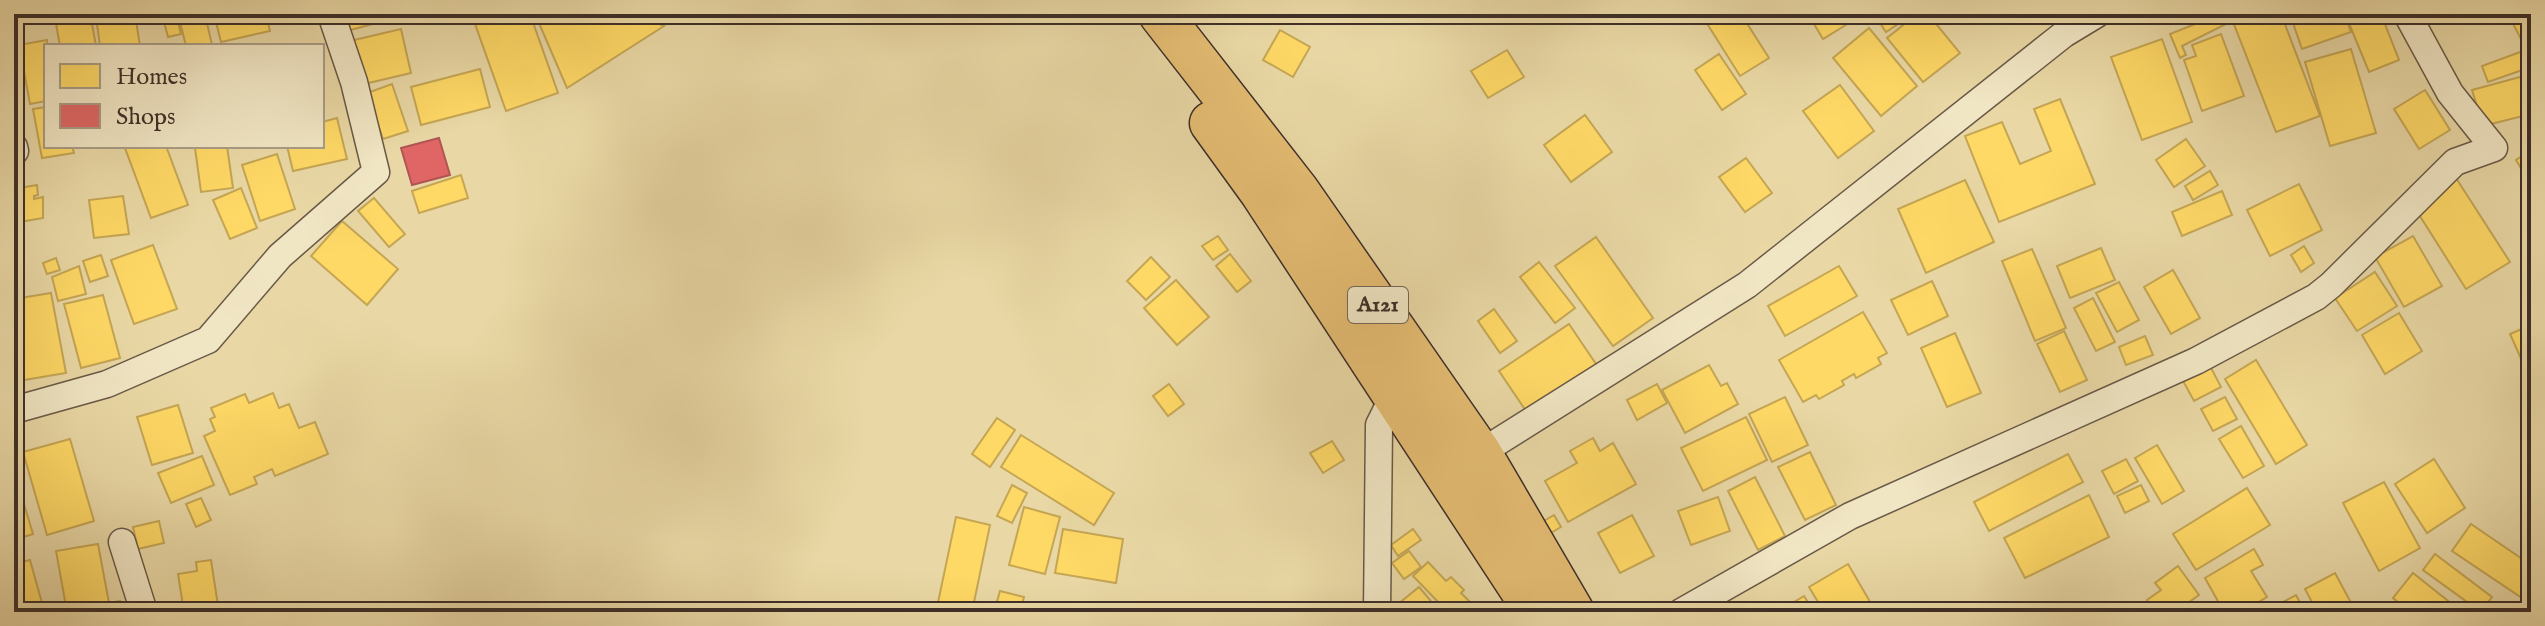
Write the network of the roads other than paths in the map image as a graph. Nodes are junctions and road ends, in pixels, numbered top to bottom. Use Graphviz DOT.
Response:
graph roads {
  1 [pos="331,14"];
  2 [pos="1127,14"];
  3 [pos="1160,14"];
  4 [pos="2097,14"];
  5 [pos="2407,14"];
  6 [pos="1393,397"];
  7 [pos="14,410"];
  8 [pos="1480,453"];
  9 [pos="122,542"];
  10 [pos="144,612"];
  11 [pos="1377,612"];
  12 [pos="1536,612"];
  13 [pos="1573,612"];
  14 [pos="1681,612"];
  1 -- 7 [label="street"];
  2 -- 6 [label="main road, A121"];
  3 -- 8 [label="main road, A121"];
  4 -- 8 [label="street"];
  5 -- 14 [label="street"];
  6 -- 11 [label="street"];
  6 -- 12 [label="main road, A121"];
  8 -- 13 [label="main road, A121"];
  9 -- 10 [label="street"];
}
